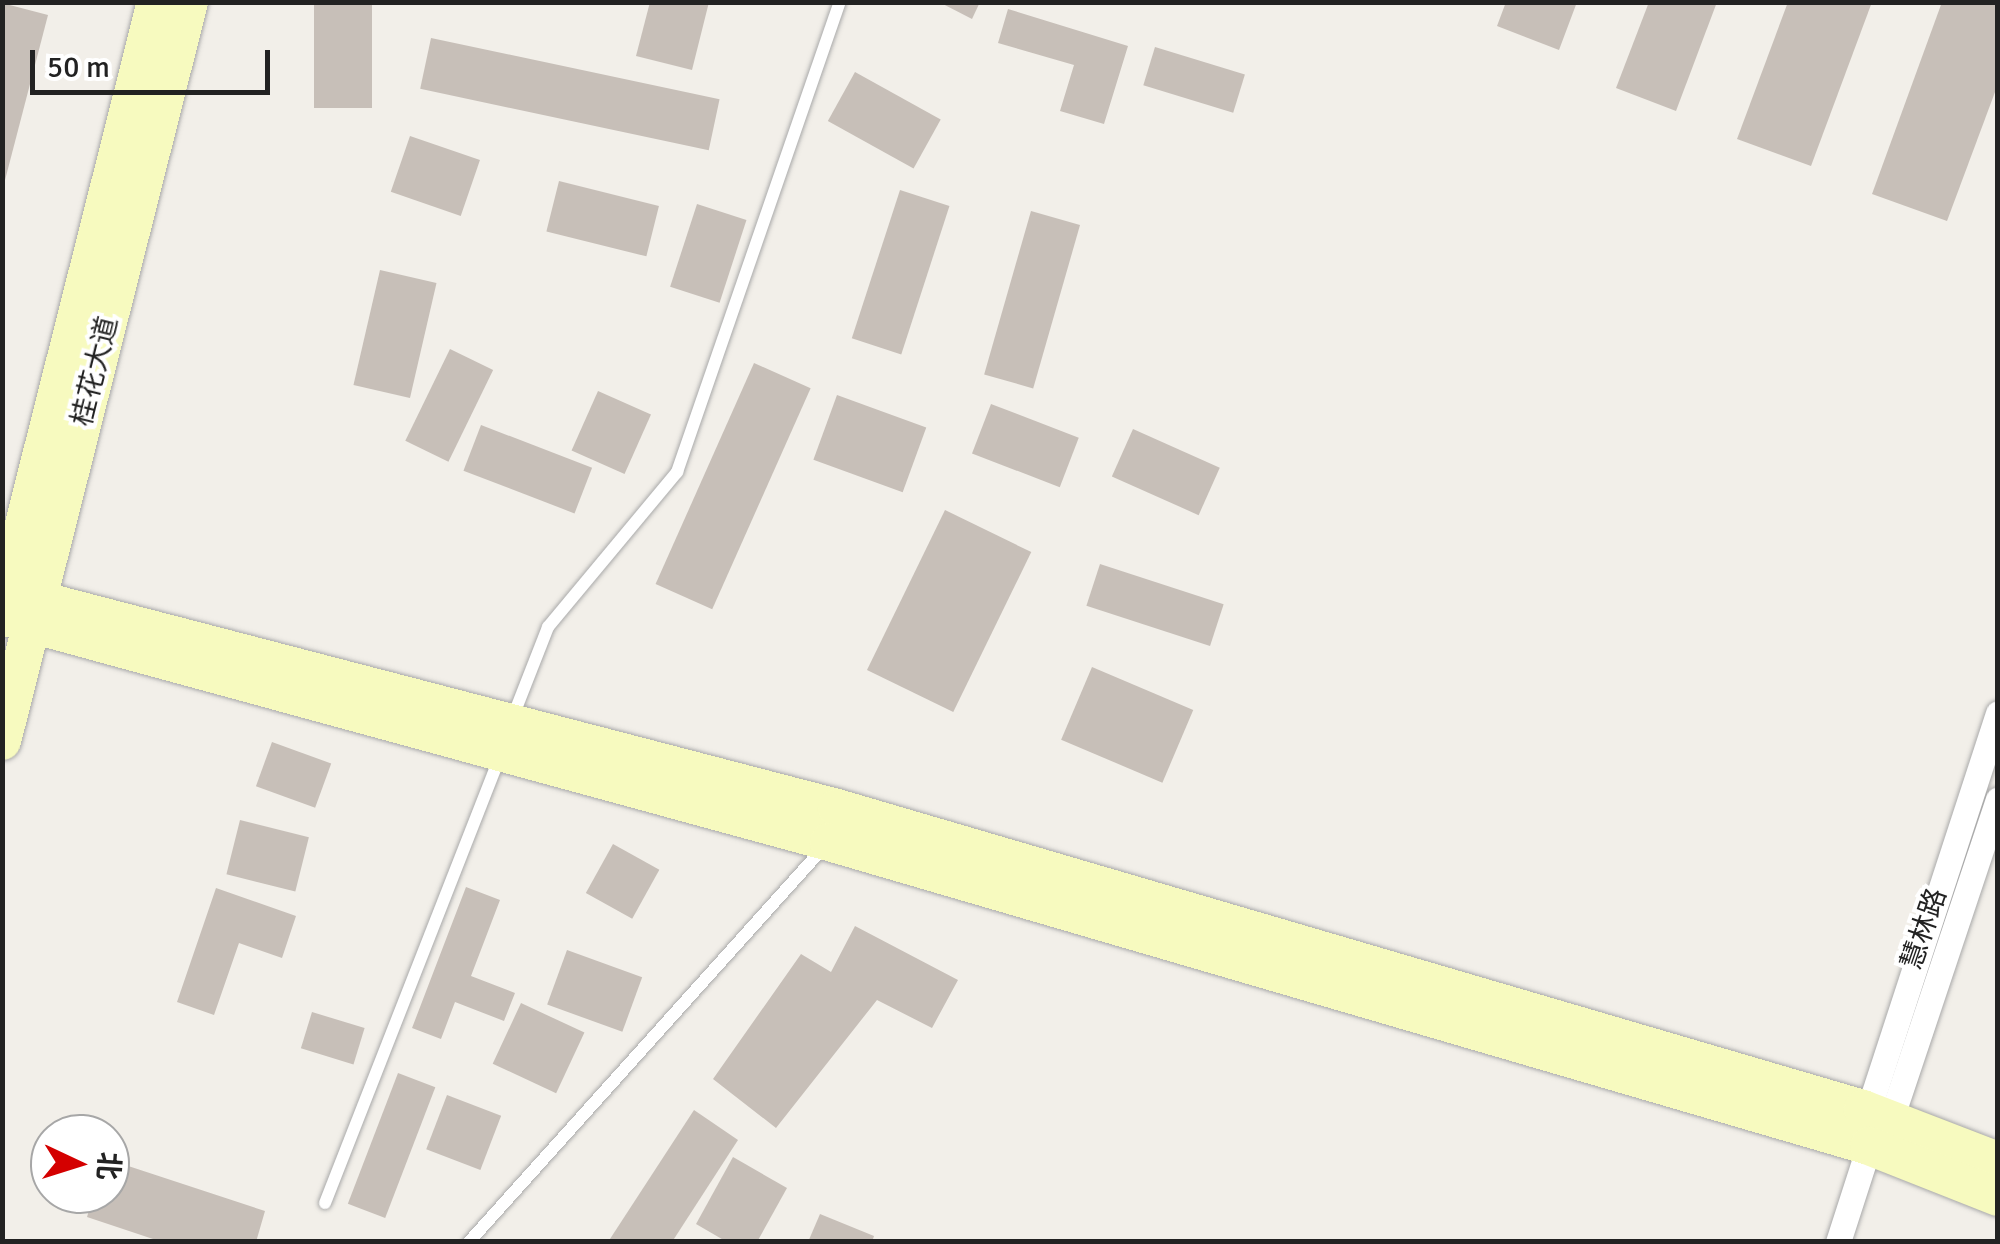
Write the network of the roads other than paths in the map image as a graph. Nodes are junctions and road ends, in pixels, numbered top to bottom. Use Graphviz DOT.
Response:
graph roads {
  1 [pos="156,2"];
  2 [pos="189,2"];
  3 [pos="840,2"];
  4 [pos="14,606"];
  5 [pos="1998,712"];
  6 [pos="506,737"];
  7 [pos="2,741"];
  8 [pos="1998,799"];
  9 [pos="833,825"];
  10 [pos="1874,1125"];
  11 [pos="1998,1161"];
  12 [pos="1998,1197"];
  13 [pos="325,1203"];
  14 [pos="469,1242"];
  15 [pos="1838,1242"];
  1 -- 4 [label="street, 桂花大道"];
  2 -- 4 [label="street, 桂花大道"];
  3 -- 6 [label="lane"];
  4 -- 6 [label="street"];
  4 -- 7 [label="street, 桂花大道"];
  5 -- 10 [label="street, 慧林路"];
  6 -- 9 [label="street"];
  6 -- 13 [label="lane"];
  8 -- 10 [label="street, 慧林路"];
  9 -- 10 [label="street"];
  9 -- 14 [label="lane"];
  10 -- 11 [label="street"];
  10 -- 12 [label="street"];
  10 -- 15 [label="street, 慧林路"];
}
